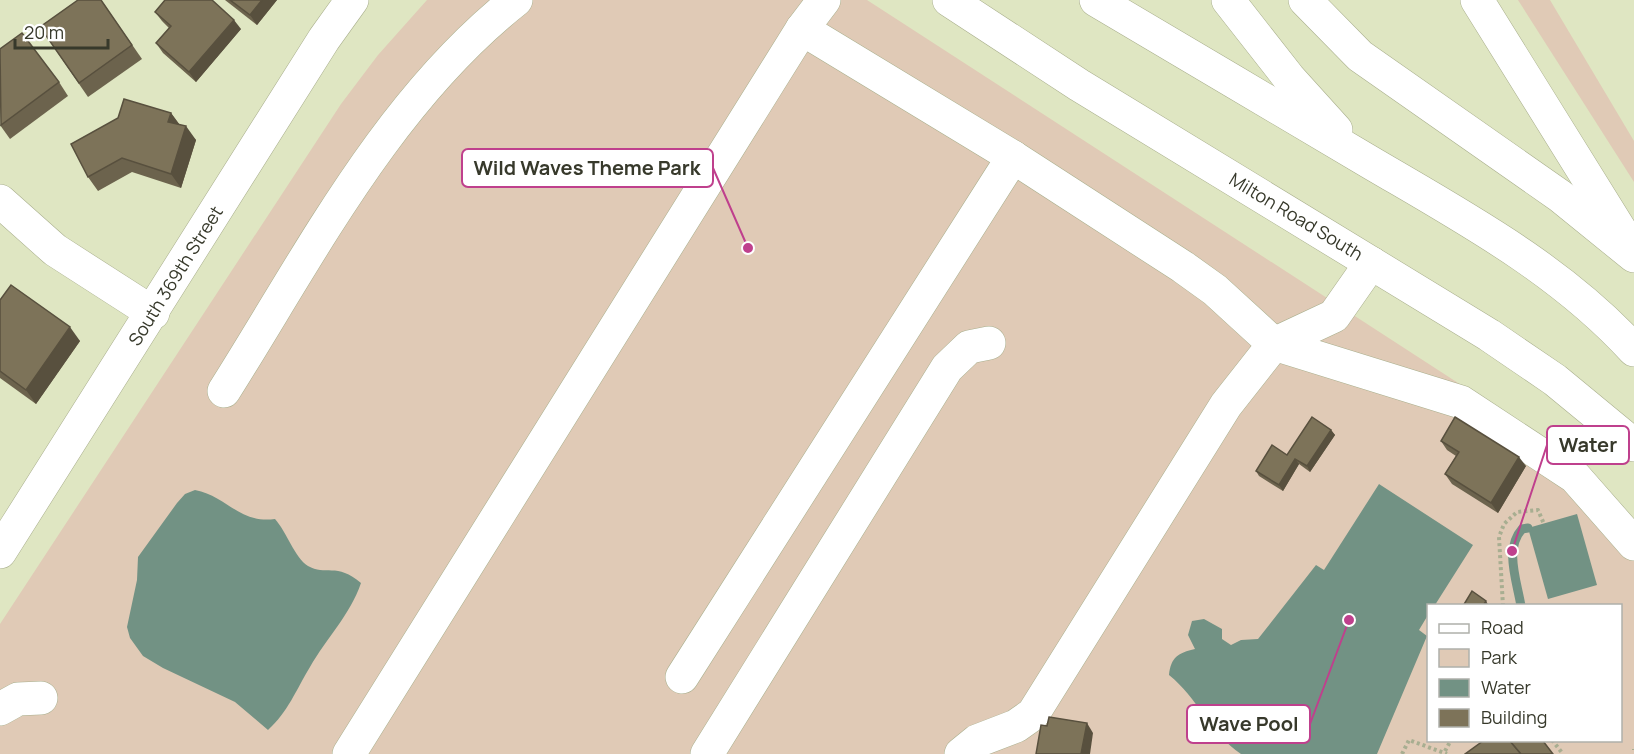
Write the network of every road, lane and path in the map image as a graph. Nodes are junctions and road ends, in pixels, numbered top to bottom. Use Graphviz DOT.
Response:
graph roads {
  1 [pos="352,0"];
  2 [pos="516,0"];
  3 [pos="824,0"];
  4 [pos="949,0"];
  5 [pos="1096,0"];
  6 [pos="1228,0"];
  7 [pos="1305,0"];
  8 [pos="1477,0"];
  9 [pos="802,29"];
  10 [pos="1013,157"];
  11 [pos="1428,196"];
  12 [pos="0,201"];
  13 [pos="1634,255"];
  14 [pos="1371,263"];
  15 [pos="153,313"];
  16 [pos="989,342"];
  17 [pos="1274,344"];
  18 [pos="1634,350"];
  19 [pos="224,391"];
  20 [pos="1634,445"];
  21 [pos="1544,524"];
  22 [pos="1634,544"];
  23 [pos="0,552"];
  24 [pos="1503,604"];
  25 [pos="682,677"];
  26 [pos="41,698"];
  27 [pos="0,709"];
  28 [pos="1553,742"];
  29 [pos="1446,753"];
  30 [pos="349,754"];
  31 [pos="707,754"];
  32 [pos="962,754"];
  33 [pos="1402,754"];
  34 [pos="1563,754"];
  1 -- 15 [label="street, South 369th Street"];
  2 -- 19 [label="street"];
  3 -- 9 [label="street"];
  4 -- 14 [label="street, Milton Road South"];
  5 -- 11 [label="street"];
  6 -- 11 [label="street"];
  7 -- 13 [label="street"];
  8 -- 13 [label="street"];
  9 -- 10 [label="street"];
  9 -- 30 [label="street"];
  10 -- 17 [label="street"];
  10 -- 25 [label="street"];
  11 -- 18 [label="street"];
  12 -- 15 [label="street"];
  14 -- 17 [label="street"];
  14 -- 20 [label="street, Milton Road South"];
  15 -- 23 [label="street, South 369th Street"];
  16 -- 31 [label="street"];
  17 -- 22 [label="street"];
  17 -- 32 [label="street"];
  21 -- 24 [label="path"];
  26 -- 27 [label="street"];
  28 -- 34 [label="path"];
  29 -- 33 [label="path"];
}
